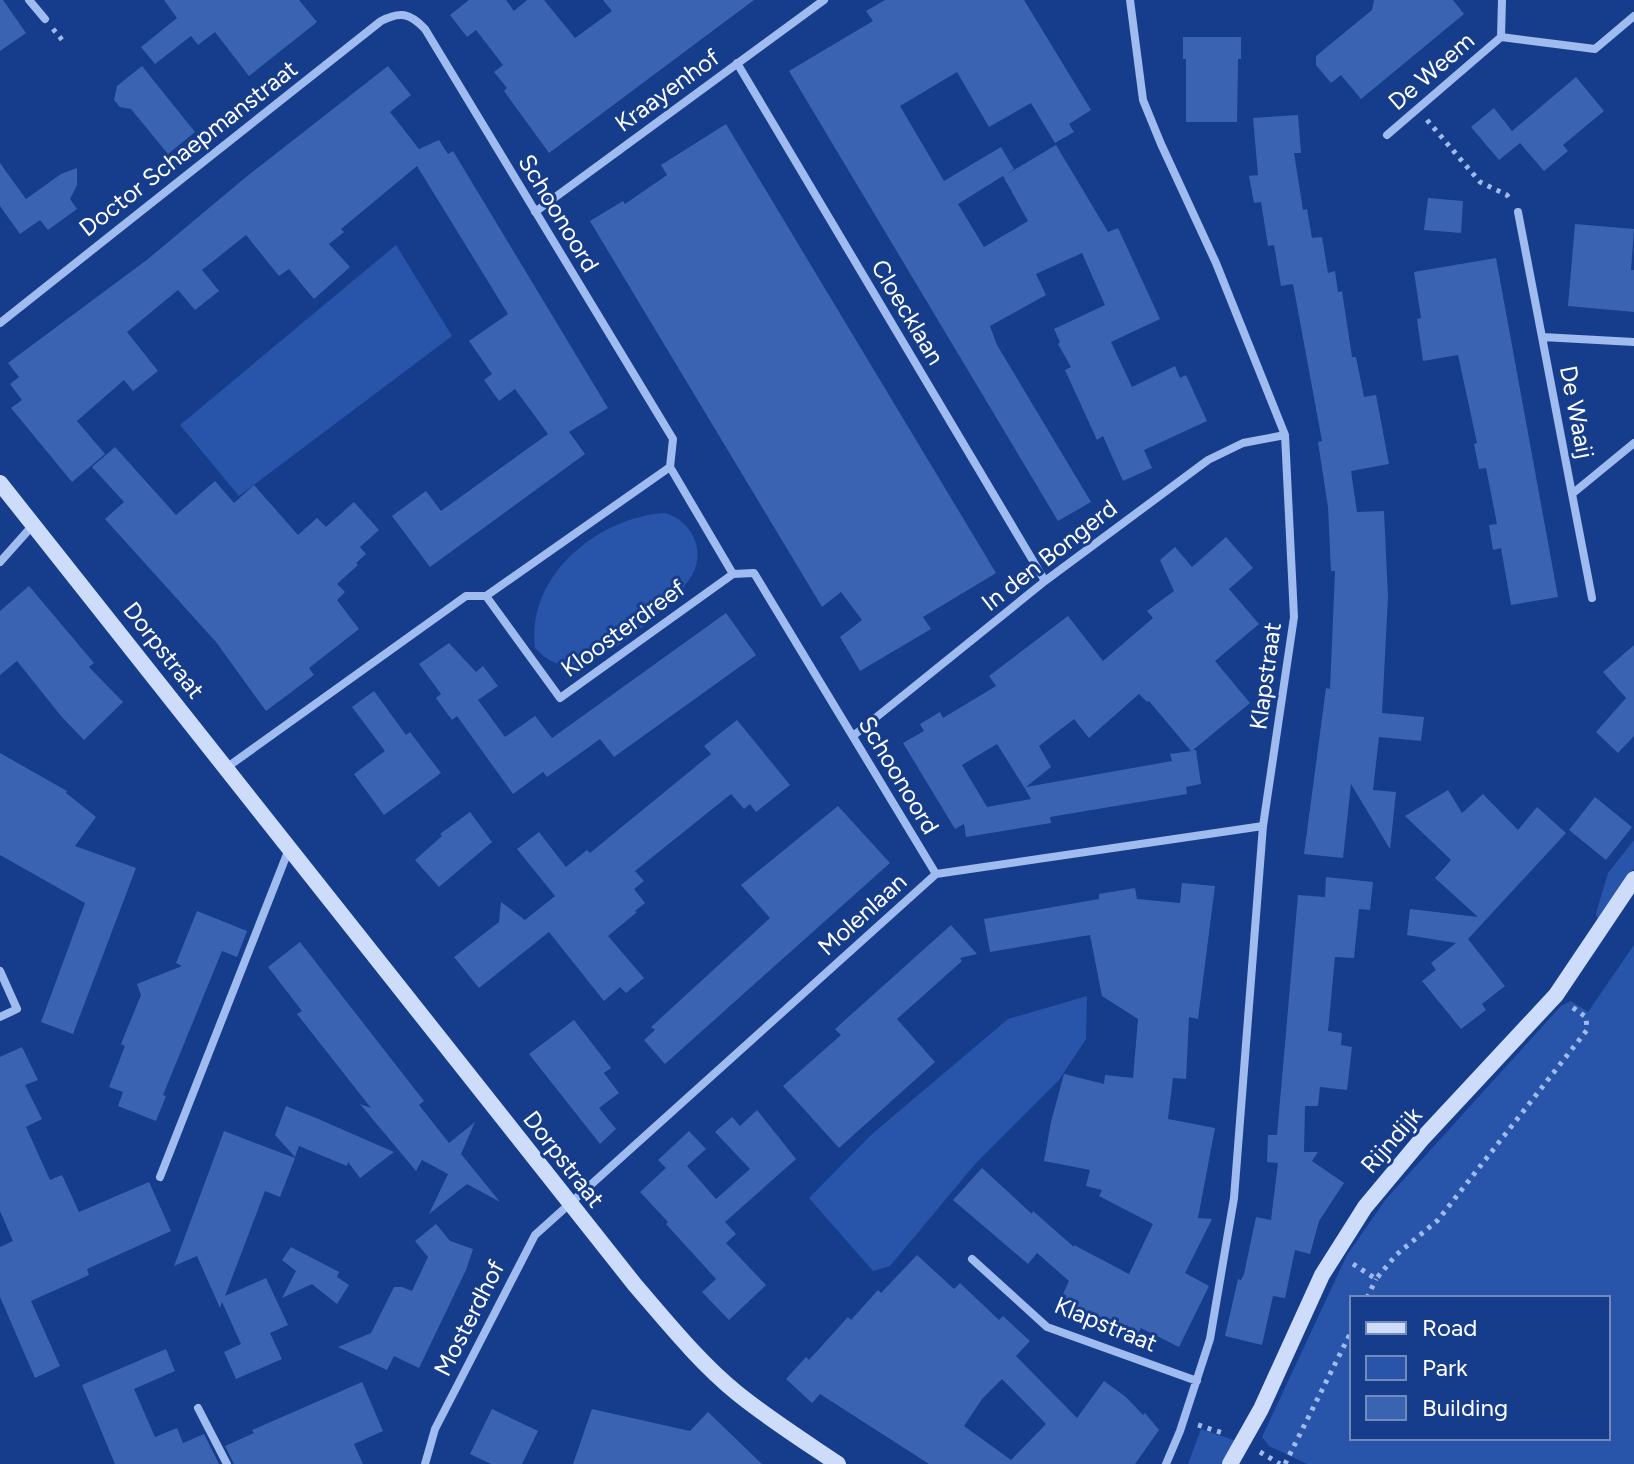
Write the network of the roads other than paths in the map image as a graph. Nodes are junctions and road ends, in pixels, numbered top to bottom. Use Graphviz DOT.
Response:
graph roads {
  1 [pos="29,0"];
  2 [pos="824,0"];
  3 [pos="1130,0"];
  4 [pos="1502,0"];
  5 [pos="405,15"];
  6 [pos="1634,16"];
  7 [pos="45,19"];
  8 [pos="1501,37"];
  9 [pos="737,63"];
  10 [pos="1387,135"];
  11 [pos="535,212"];
  12 [pos="1518,212"];
  13 [pos="0,323"];
  14 [pos="1542,337"];
  15 [pos="1634,342"];
  16 [pos="1285,435"];
  17 [pos="1634,443"];
  18 [pos="670,467"];
  19 [pos="0,483"];
  20 [pos="1572,494"];
  21 [pos="34,524"];
  22 [pos="0,562"];
  23 [pos="733,574"];
  24 [pos="1045,581"];
  25 [pos="486,596"];
  26 [pos="1592,598"];
  27 [pos="853,736"];
  28 [pos="226,768"];
  29 [pos="1263,826"];
  30 [pos="289,848"];
  31 [pos="936,874"];
  32 [pos="1634,879"];
  33 [pos="0,971"];
  34 [pos="0,1017"];
  35 [pos="160,1177"];
  36 [pos="569,1205"];
  37 [pos="972,1259"];
  38 [pos="1197,1381"];
  39 [pos="198,1408"];
  40 [pos="227,1464"];
  41 [pos="425,1464"];
  42 [pos="838,1464"];
  43 [pos="1166,1464"];
  44 [pos="1230,1464"];
  1 -- 7 [label="street"];
  2 -- 9 [label="street, Kraayenhof"];
  3 -- 16 [label="street, Klapstraat"];
  4 -- 8 [label="street, De Weem"];
  5 -- 11 [label="street, Schoonoord"];
  5 -- 13 [label="street, Doctor Schaepmanstraat"];
  6 -- 8 [label="street, De Weem"];
  8 -- 10 [label="street, De Weem"];
  9 -- 11 [label="street, Kraayenhof"];
  9 -- 24 [label="street, Cloecklaan"];
  11 -- 18 [label="street, Schoonoord"];
  12 -- 14 [label="street, De Waaij"];
  14 -- 15 [label="street, De Waaij"];
  14 -- 20 [label="street, De Waaij"];
  16 -- 24 [label="street, In den Bongerd"];
  16 -- 29 [label="street, Klapstraat"];
  17 -- 20 [label="street, De Waaij"];
  18 -- 23 [label="street"];
  18 -- 25 [label="street"];
  19 -- 21 [label="street, Dorpstraat"];
  20 -- 26 [label="street, De Waaij"];
  21 -- 22 [label="street"];
  21 -- 28 [label="street, Dorpstraat"];
  23 -- 25 [label="street, Kloosterdreef"];
  23 -- 27 [label="street, Schoonoord"];
  24 -- 27 [label="street, In den Bongerd"];
  25 -- 28 [label="street"];
  27 -- 31 [label="street, Schoonoord"];
  28 -- 30 [label="street, Dorpstraat"];
  29 -- 31 [label="street, Molenlaan"];
  29 -- 38 [label="street, Klapstraat"];
  30 -- 35 [label="street"];
  30 -- 36 [label="street, Dorpstraat"];
  31 -- 36 [label="street, Molenlaan"];
  32 -- 44 [label="street, Rijndijk"];
  33 -- 34 [label="street"];
  36 -- 41 [label="street, Mosterdhof"];
  36 -- 42 [label="street, Dorpstraat"];
  37 -- 38 [label="street, Klapstraat"];
  38 -- 43 [label="street, Klapstraat"];
  39 -- 40 [label="street"];
}
